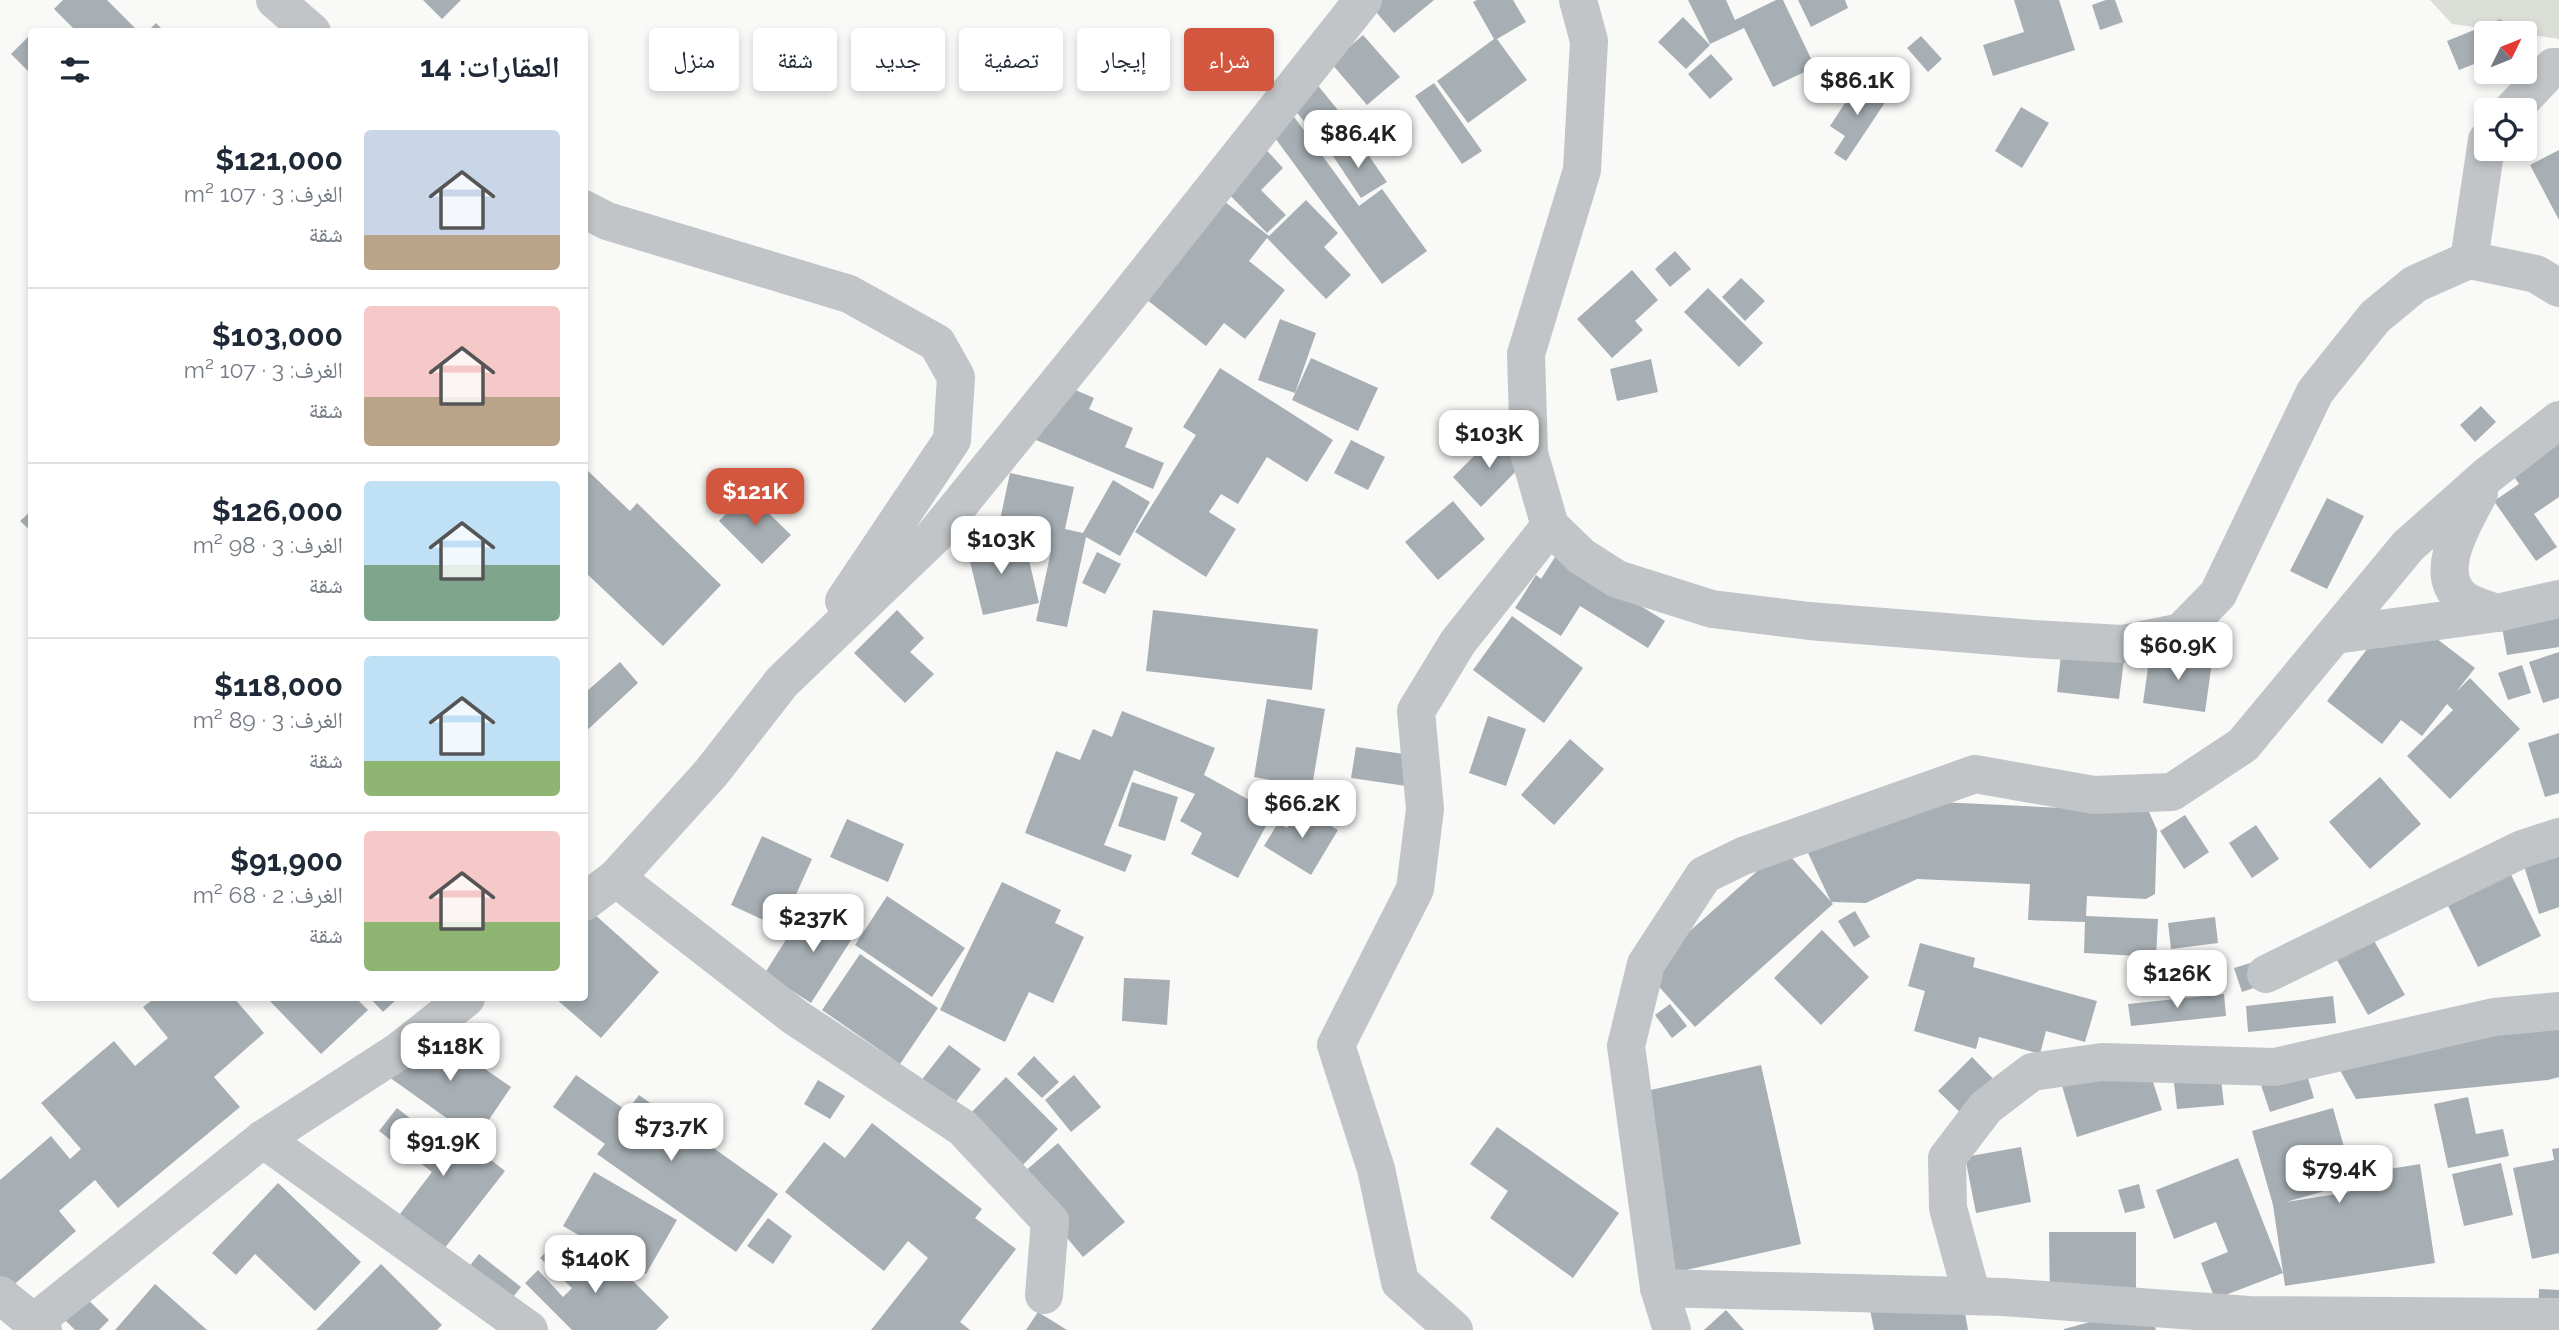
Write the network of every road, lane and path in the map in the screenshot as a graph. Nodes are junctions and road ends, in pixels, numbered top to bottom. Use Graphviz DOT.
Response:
graph roads {
  1 [pos="275,0"];
  2 [pos="1363,0"];
  3 [pos="1578,0"];
  4 [pos="307,28"];
  5 [pos="2559,67"];
  6 [pos="2523,98"];
  7 [pos="2484,161"];
  8 [pos="588,211"];
  9 [pos="2469,260"];
  10 [pos="2559,288"];
  11 [pos="2559,420"];
  12 [pos="2487,475"];
  13 [pos="1550,526"];
  14 [pos="2559,600"];
  15 [pos="2497,613"];
  16 [pos="2334,635"];
  17 [pos="809,656"];
  18 [pos="2559,837"];
  19 [pos="616,877"];
  20 [pos="588,899"];
  21 [pos="2266,974"];
  22 [pos="462,1001"];
  23 [pos="2559,1011"];
  24 [pos="262,1139"];
  25 [pos="1659,1288"];
  26 [pos="0,1295"];
  27 [pos="1044,1295"];
  28 [pos="1994,1308"];
  29 [pos="2559,1317"];
  30 [pos="38,1327"];
  31 [pos="529,1330"];
  32 [pos="1454,1330"];
  33 [pos="1672,1330"];
  1 -- 4 [label="street"];
  2 -- 17 [label="street"];
  3 -- 13 [label="street"];
  5 -- 6 [label="street"];
  7 -- 9 [label="street"];
  8 -- 17 [label="street"];
  9 -- 10 [label="street"];
  9 -- 13 [label="street"];
  11 -- 12 [label="street"];
  12 -- 15 [label="street"];
  12 -- 16 [label="street"];
  13 -- 32 [label="street"];
  14 -- 15 [label="street"];
  15 -- 16 [label="street"];
  16 -- 25 [label="street"];
  17 -- 19 [label="street"];
  18 -- 21 [label="street"];
  19 -- 20 [label="street"];
  19 -- 27 [label="street"];
  22 -- 24 [label="street"];
  23 -- 28 [label="street"];
  24 -- 30 [label="street"];
  24 -- 31 [label="street"];
  25 -- 28 [label="street"];
  25 -- 33 [label="street"];
  26 -- 30 [label="street"];
  28 -- 29 [label="street"];
}
